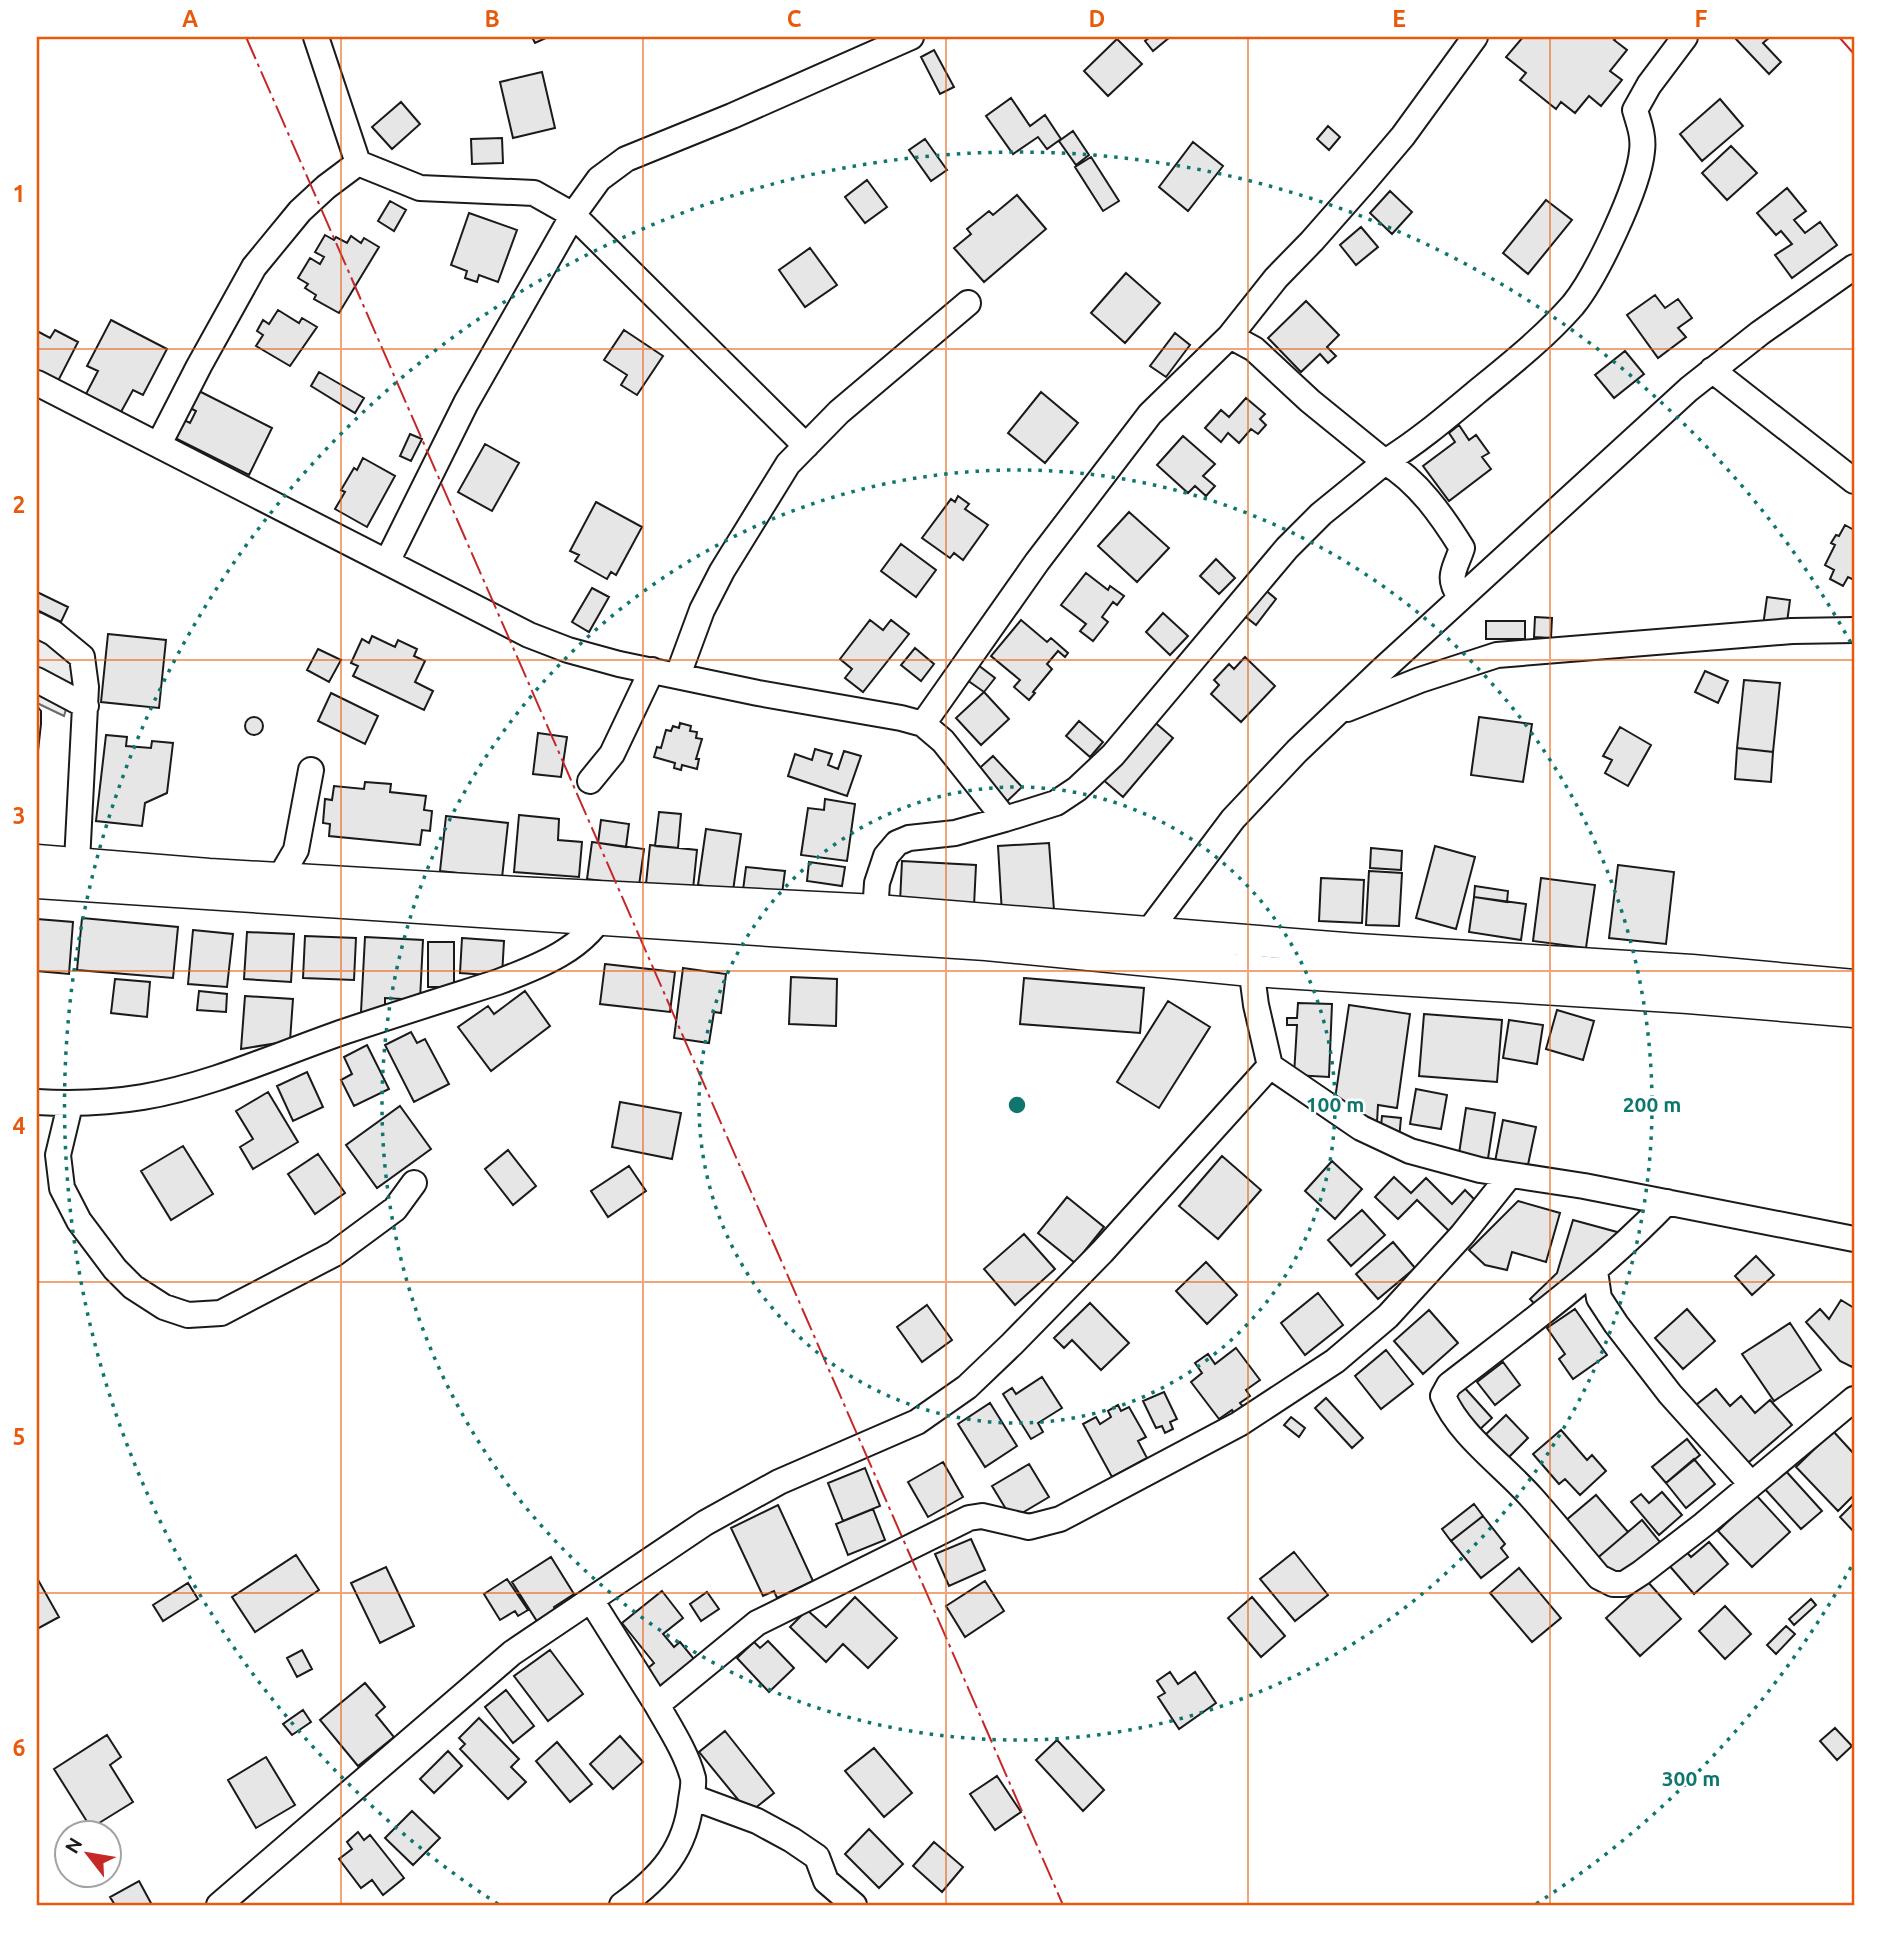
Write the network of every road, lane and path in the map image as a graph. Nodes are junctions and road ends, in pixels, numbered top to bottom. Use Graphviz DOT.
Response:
graph roads {
  1 [pos="316,37"];
  2 [pos="911,37"];
  3 [pos="1475,37"];
  4 [pos="1685,37"];
  5 [pos="358,163"];
  6 [pos="573,215"];
  7 [pos="1854,267"];
  8 [pos="968,303"];
  9 [pos="1230,337"];
  10 [pos="1712,370"];
  11 [pos="37,383"];
  12 [pos="159,444"];
  13 [pos="806,446"];
  14 [pos="1385,462"];
  15 [pos="1854,481"];
  16 [pos="387,562"];
  17 [pos="1460,597"];
  18 [pos="37,625"];
  19 [pos="1854,630"];
  20 [pos="652,670"];
  21 [pos="678,675"];
  22 [pos="37,680"];
  23 [pos="86,706"];
  24 [pos="1337,713"];
  25 [pos="923,724"];
  26 [pos="311,770"];
  27 [pos="590,781"];
  28 [pos="1005,819"];
  29 [pos="37,860"];
  30 [pos="76,874"];
  31 [pos="37,883"];
  32 [pos="274,887"];
  33 [pos="605,909"];
  34 [pos="875,924"];
  35 [pos="1146,932"];
  36 [pos="1248,939"];
  37 [pos="1129,959"];
  38 [pos="1466,970"];
  39 [pos="1251,971"];
  40 [pos="1690,984"];
  41 [pos="1854,985"];
  42 [pos="1854,1012"];
  43 [pos="1270,1066"];
  44 [pos="37,1102"];
  45 [pos="70,1104"];
  46 [pos="1510,1175"];
  47 [pos="414,1183"];
  48 [pos="1667,1202"];
  49 [pos="1854,1239"];
  50 [pos="1595,1271"];
  51 [pos="1854,1399"];
  52 [pos="1751,1484"];
  53 [pos="591,1600"];
  54 [pos="657,1705"];
  55 [pos="692,1797"];
  56 [pos="219,1905"];
  57 [pos="622,1905"];
  58 [pos="854,1905"];
  1 -- 5 [label="street"];
  2 -- 6 [label="street"];
  3 -- 9 [label="street"];
  4 -- 14 [label="street"];
  5 -- 6 [label="street"];
  5 -- 12 [label="street"];
  6 -- 13 [label="street"];
  6 -- 16 [label="street"];
  7 -- 10 [label="street"];
  8 -- 13 [label="street"];
  9 -- 14 [label="street"];
  9 -- 25 [label="street"];
  10 -- 15 [label="street"];
  10 -- 17 [label="street"];
  11 -- 12 [label="street"];
  12 -- 16 [label="street"];
  13 -- 21 [label="street"];
  14 -- 17 [label="street"];
  14 -- 28 [label="street"];
  16 -- 20 [label="street"];
  17 -- 24 [label="street"];
  18 -- 23 [label="street"];
  19 -- 24 [label="street"];
  20 -- 21 [label="street"];
  20 -- 27 [label="street"];
  21 -- 25 [label="street"];
  22 -- 23 [label="street"];
  23 -- 30 [label="street"];
  24 -- 35 [label="street"];
  25 -- 28 [label="street"];
  26 -- 32 [label="street"];
  28 -- 34 [label="street"];
  29 -- 30 [label="main road"];
  30 -- 31 [label="main road"];
  30 -- 32 [label="main road"];
  32 -- 33 [label="main road"];
  33 -- 34 [label="main road"];
  33 -- 45 [label="street"];
  34 -- 35 [label="main road"];
  34 -- 37 [label="main road"];
  35 -- 36 [label="main road"];
  35 -- 37 [label="street"];
  36 -- 38 [label="main road"];
  36 -- 39 [label="street"];
  37 -- 39 [label="main road"];
  38 -- 39 [label="main road"];
  38 -- 40 [label="main road"];
  39 -- 43 [label="street"];
  40 -- 41 [label="main road"];
  40 -- 42 [label="main road"];
  43 -- 46 [label="street"];
  43 -- 53 [label="street"];
  44 -- 45 [label="street"];
  45 -- 47 [label="street"];
  46 -- 48 [label="street"];
  46 -- 54 [label="street"];
  48 -- 49 [label="street"];
  48 -- 50 [label="street"];
  50 -- 52 [label="street"];
  50 -- 52 [label="street"];
  51 -- 52 [label="street"];
  53 -- 54 [label="street"];
  53 -- 56 [label="street"];
  54 -- 55 [label="street"];
  55 -- 57 [label="street"];
  55 -- 58 [label="street"];
}
